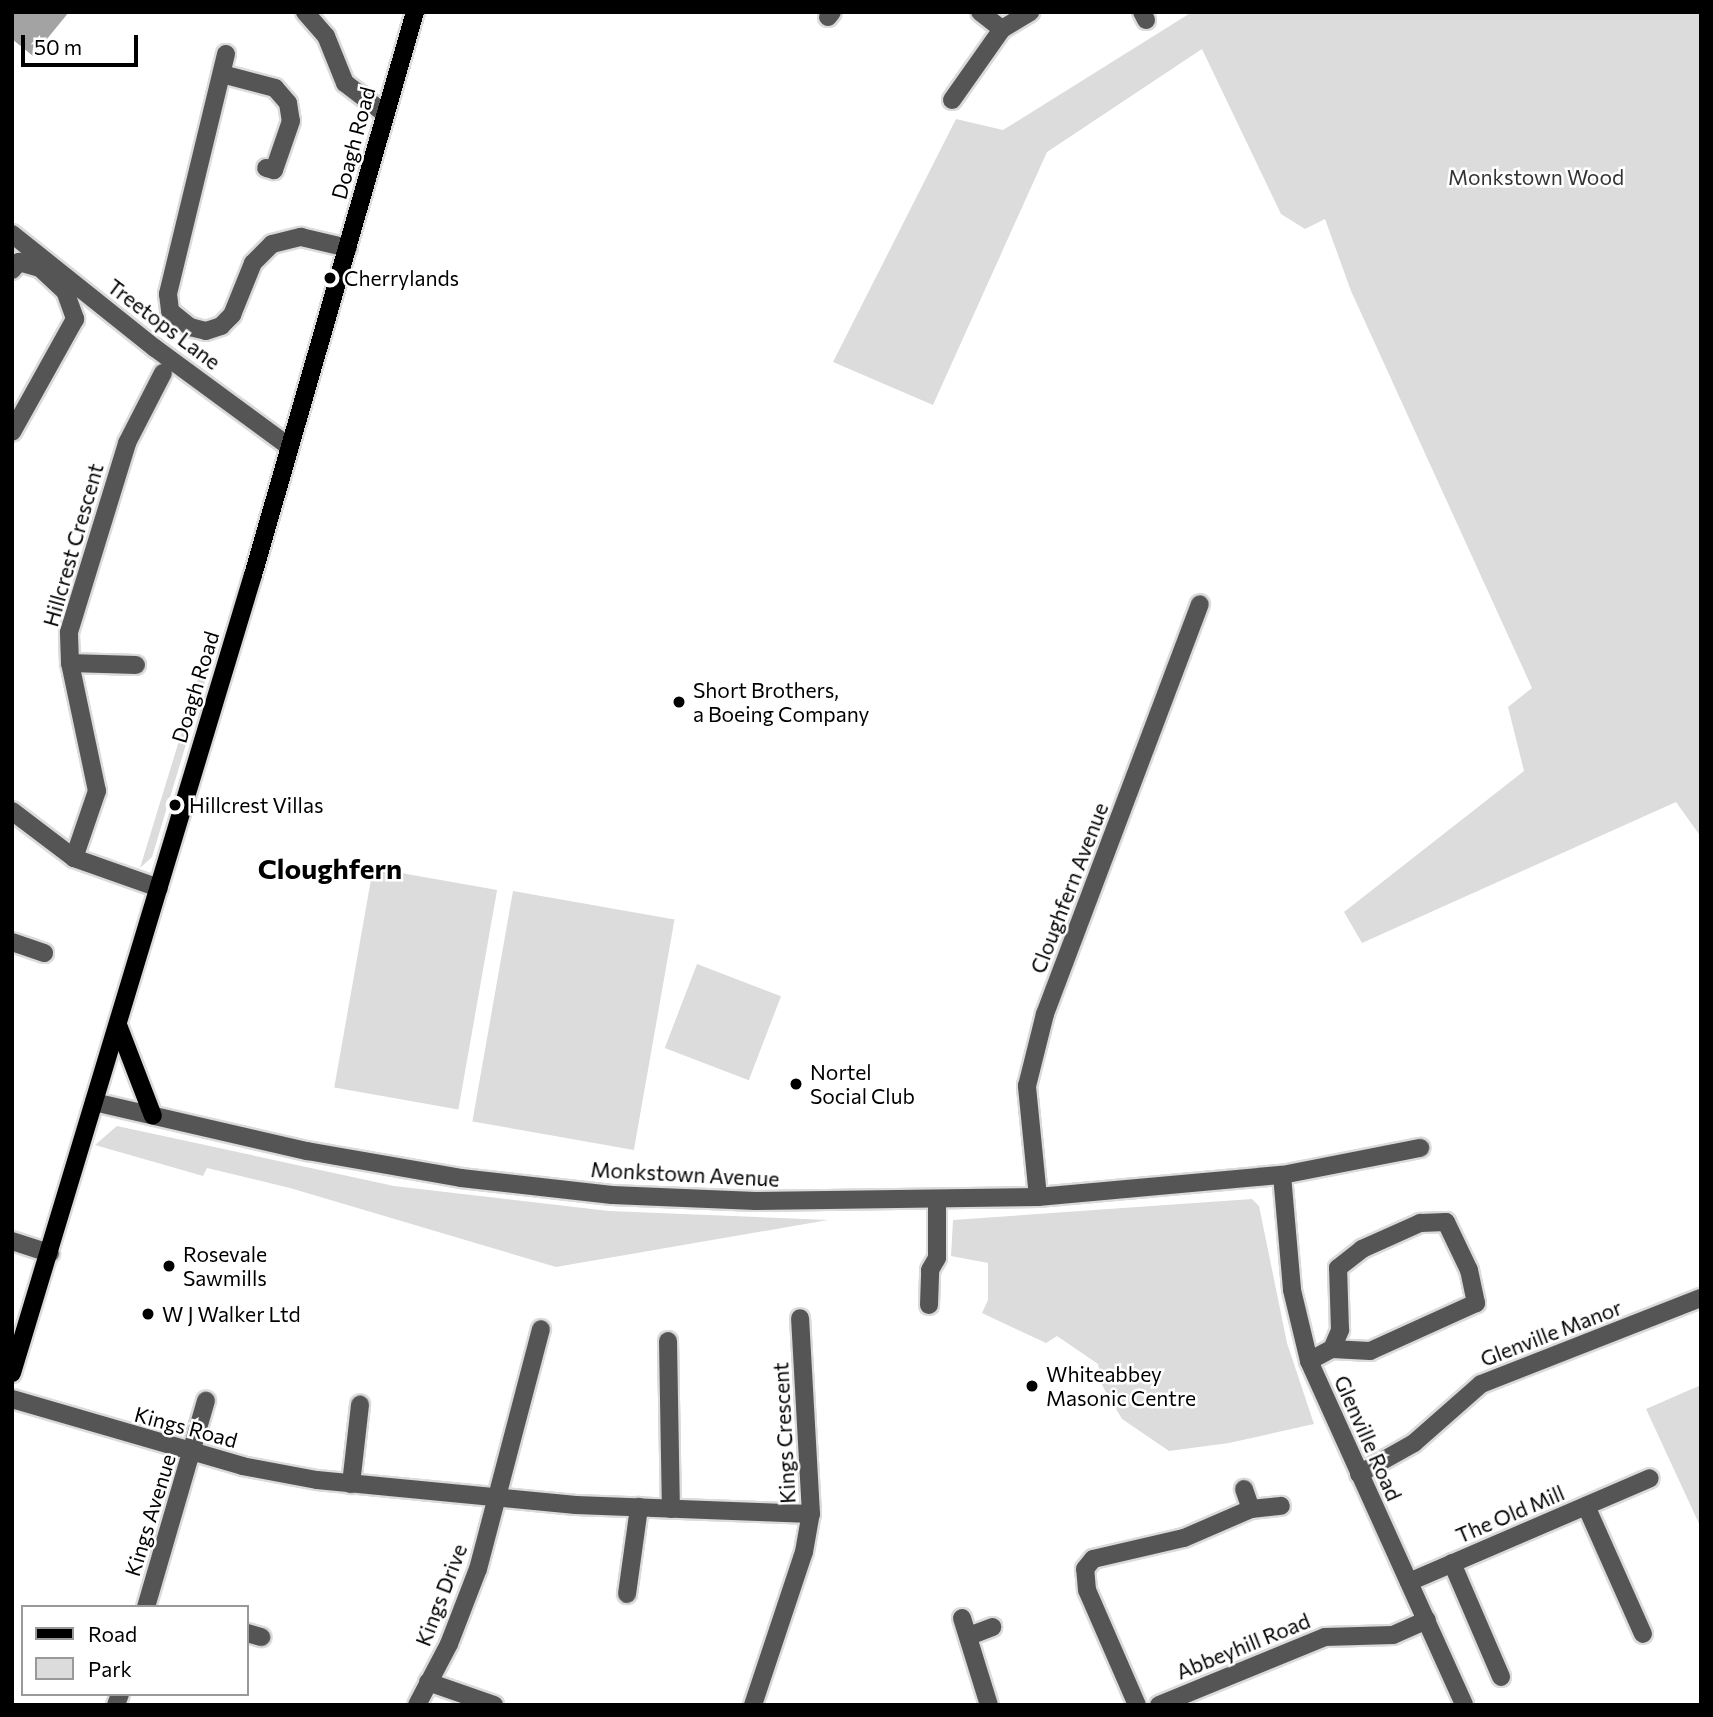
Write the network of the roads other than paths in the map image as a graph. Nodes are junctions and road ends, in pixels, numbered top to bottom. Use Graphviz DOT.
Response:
graph roads {
  1 [pos="305,12"];
  2 [pos="415,12"];
  3 [pos="980,12"];
  4 [pos="1030,12"];
  5 [pos="1002,29"];
  6 [pos="226,54"];
  7 [pos="222,74"];
  8 [pos="952,100"];
  9 [pos="384,113"];
  10 [pos="266,168"];
  11 [pos="12,234"];
  12 [pos="348,248"];
  13 [pos="12,270"];
  14 [pos="163,373"];
  15 [pos="12,432"];
  16 [pos="290,447"];
  17 [pos="1200,604"];
  18 [pos="70,663"];
  19 [pos="136,665"];
  20 [pos="13,813"];
  21 [pos="74,858"];
  22 [pos="159,888"];
  23 [pos="12,943"];
  24 [pos="44,953"];
  25 [pos="118,1025"];
  26 [pos="94,1102"];
  27 [pos="153,1116"];
  28 [pos="1420,1148"];
  29 [pos="1282,1175"];
  30 [pos="1038,1197"];
  31 [pos="937,1200"];
  32 [pos="12,1241"];
  33 [pos="50,1253"];
  34 [pos="1701,1298"];
  35 [pos="929,1305"];
  36 [pos="800,1318"];
  37 [pos="541,1329"];
  38 [pos="668,1341"];
  39 [pos="1332,1349"];
  40 [pos="1309,1361"];
  41 [pos="12,1373"];
  42 [pos="12,1399"];
  43 [pos="206,1401"];
  44 [pos="360,1405"];
  45 [pos="192,1452"];
  46 [pos="1359,1474"];
  47 [pos="1650,1478"];
  48 [pos="351,1484"];
  49 [pos="1244,1489"];
  50 [pos="499,1498"];
  51 [pos="1281,1506"];
  52 [pos="1586,1506"];
  53 [pos="639,1507"];
  54 [pos="671,1509"];
  55 [pos="1251,1509"];
  56 [pos="811,1514"];
  57 [pos="1452,1563"];
  58 [pos="1409,1582"];
  59 [pos="627,1594"];
  60 [pos="153,1605"];
  61 [pos="962,1618"];
  62 [pos="1427,1620"];
  63 [pos="992,1627"];
  64 [pos="1643,1634"];
  65 [pos="969,1636"];
  66 [pos="1501,1677"];
  67 [pos="428,1682"];
  68 [pos="417,1705"];
  69 [pos="494,1705"];
  70 [pos="752,1705"];
  71 [pos="989,1705"];
  72 [pos="1137,1705"];
  73 [pos="1159,1705"];
  74 [pos="1464,1705"];
  1 -- 9 [label="street"];
  2 -- 9 [label="main road, Doagh Road"];
  3 -- 5 [label="street"];
  4 -- 5 [label="street"];
  5 -- 8 [label="street"];
  6 -- 7 [label="street"];
  7 -- 10 [label="street"];
  7 -- 12 [label="street"];
  9 -- 12 [label="main road, Doagh Road"];
  11 -- 16 [label="street, Treetops Lane"];
  12 -- 16 [label="main road, Doagh Road"];
  13 -- 15 [label="street"];
  14 -- 18 [label="street, Hillcrest Crescent"];
  16 -- 22 [label="main road, Doagh Road"];
  17 -- 30 [label="street, Cloughfern Avenue"];
  18 -- 19 [label="street"];
  18 -- 21 [label="street, Hillcrest Crescent"];
  20 -- 21 [label="street"];
  21 -- 22 [label="street"];
  22 -- 25 [label="main road, Doagh Road"];
  23 -- 24 [label="street"];
  25 -- 26 [label="main road, Doagh Road"];
  25 -- 27 [label="main road"];
  26 -- 27 [label="street, Monkstown Avenue"];
  26 -- 33 [label="main road, Doagh Road"];
  27 -- 31 [label="street, Monkstown Avenue"];
  28 -- 29 [label="street, Monkstown Avenue"];
  29 -- 30 [label="street, Monkstown Avenue"];
  29 -- 40 [label="street, Glenville Road"];
  30 -- 31 [label="street, Monkstown Avenue"];
  31 -- 35 [label="street"];
  32 -- 33 [label="street"];
  33 -- 41 [label="main road, Doagh Road"];
  34 -- 46 [label="street, Glenville Manor"];
  36 -- 56 [label="street, Kings Crescent"];
  37 -- 50 [label="street"];
  38 -- 54 [label="street"];
  39 -- 39 [label="street"];
  39 -- 40 [label="street"];
  40 -- 46 [label="street, Glenville Road"];
  42 -- 45 [label="street, Kings Road"];
  43 -- 45 [label="street, Kings Avenue"];
  44 -- 48 [label="street"];
  45 -- 48 [label="street, Kings Road"];
  45 -- 60 [label="street, Kings Avenue"];
  46 -- 58 [label="street, Glenville Road"];
  47 -- 52 [label="street, The Old Mill"];
  48 -- 50 [label="street, Kings Road"];
  49 -- 55 [label="street"];
  50 -- 53 [label="street, Kings Road"];
  50 -- 67 [label="street, Kings Drive"];
  51 -- 55 [label="street"];
  52 -- 57 [label="street, The Old Mill"];
  52 -- 64 [label="street, The Old Mill"];
  53 -- 54 [label="street, Kings Road"];
  53 -- 59 [label="street"];
  54 -- 56 [label="street, Kings Road"];
  55 -- 72 [label="street"];
  56 -- 70 [label="street, Kings Crescent"];
  57 -- 58 [label="street, The Old Mill"];
  57 -- 66 [label="street, The Old Mill"];
  58 -- 62 [label="street, Glenville Road"];
  61 -- 65 [label="street"];
  62 -- 73 [label="street, Abbeyhill Road"];
  62 -- 74 [label="street, Glenville Road"];
  63 -- 65 [label="street"];
  65 -- 71 [label="street"];
  67 -- 68 [label="street, Kings Drive"];
  67 -- 69 [label="street"];
}
